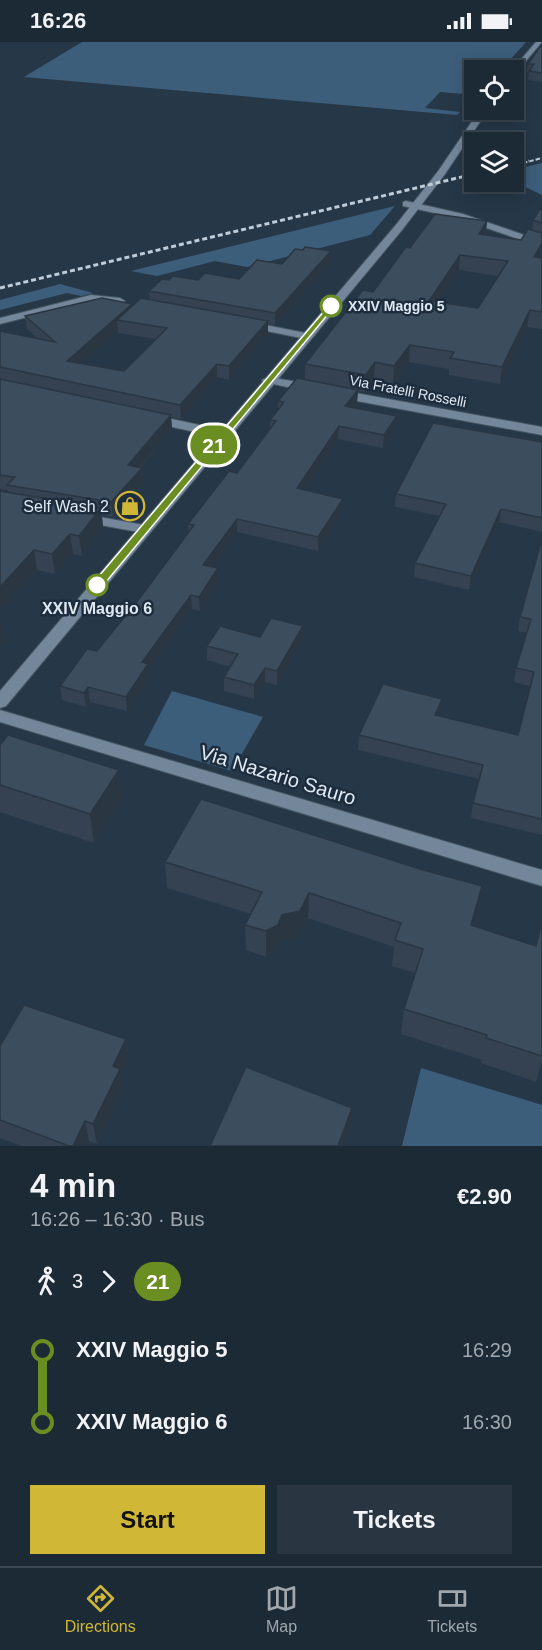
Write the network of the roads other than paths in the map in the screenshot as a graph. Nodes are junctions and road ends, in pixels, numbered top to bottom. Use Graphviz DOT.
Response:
graph roads {
  1 [pos="539,42"];
  2 [pos="524,60"];
  3 [pos="475,120"];
  4 [pos="477,120"];
  5 [pos="406,204"];
  6 [pos="417,205"];
  7 [pos="542,244"];
  8 [pos="367,263"];
  9 [pos="135,304"];
  10 [pos="0,321"];
  11 [pos="241,324"];
  12 [pos="306,336"];
  13 [pos="268,380"];
  14 [pos="144,417"];
  15 [pos="541,429"];
  16 [pos="223,434"];
  17 [pos="70,516"];
  18 [pos="144,529"];
  19 [pos="0,702"];
  20 [pos="0,716"];
  21 [pos="542,878"];
  1 -- 2 [label="street"];
  3 -- 5 [label="street"];
  4 -- 6 [label="street"];
  5 -- 6 [label="street"];
  5 -- 8 [label="street"];
  6 -- 7 [label="street"];
  6 -- 8 [label="street"];
  8 -- 12 [label="street"];
  9 -- 10 [label="street"];
  11 -- 12 [label="street"];
  12 -- 13 [label="street"];
  13 -- 15 [label="street, Via Fratelli Rosselli"];
  13 -- 16 [label="street"];
  14 -- 16 [label="street"];
  16 -- 18 [label="street"];
  17 -- 18 [label="street"];
  18 -- 19 [label="street"];
  20 -- 21 [label="street, Via Nazario Sauro"];
}
